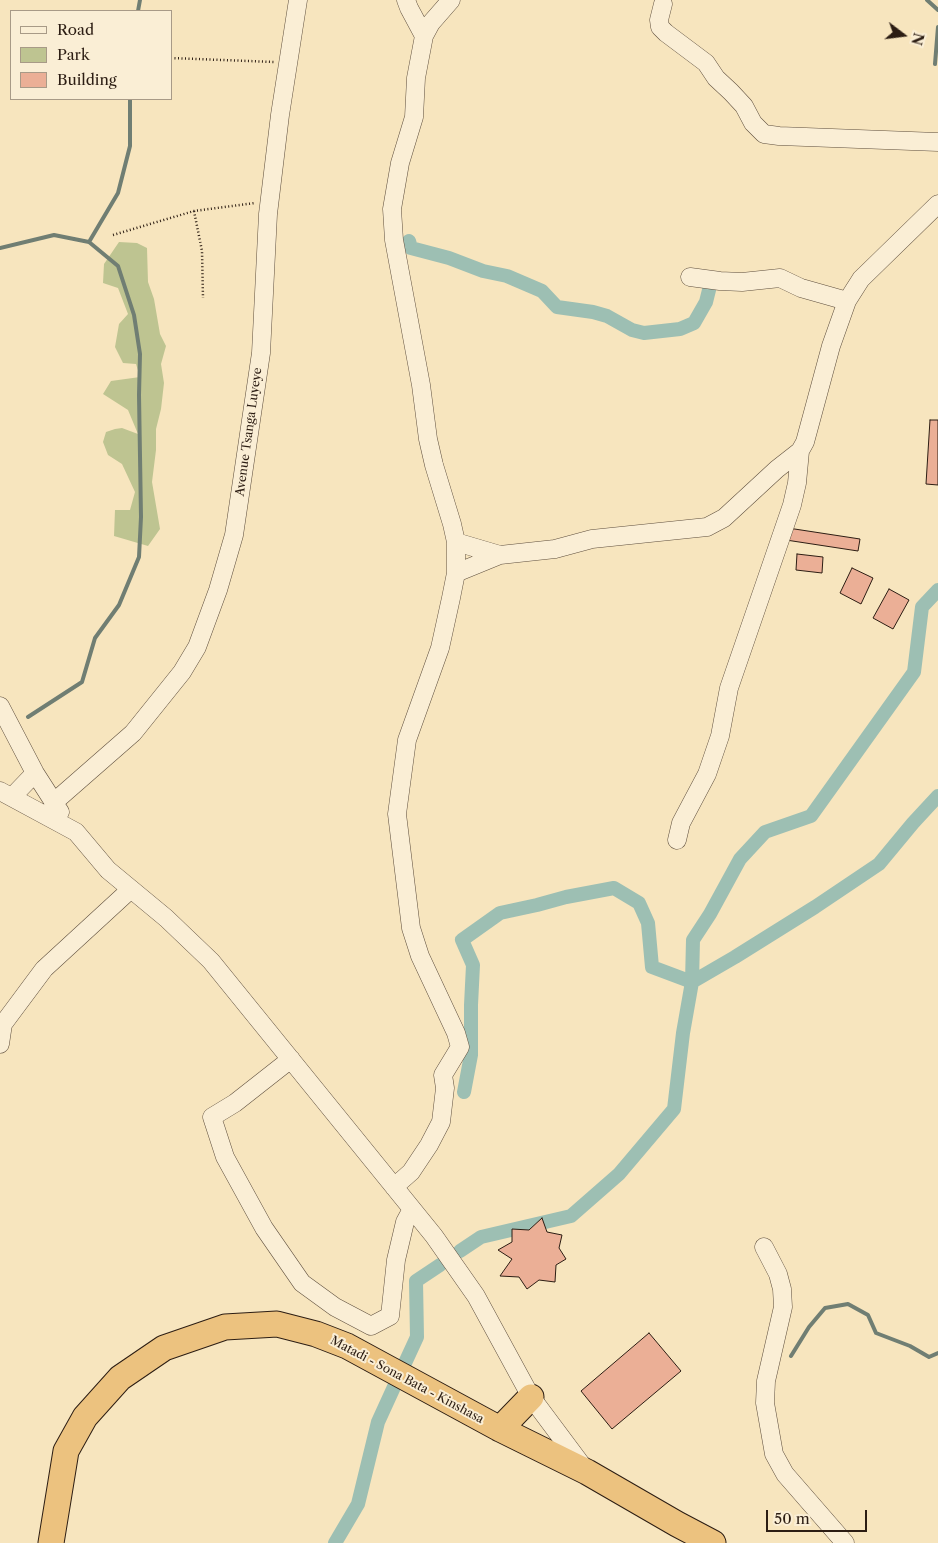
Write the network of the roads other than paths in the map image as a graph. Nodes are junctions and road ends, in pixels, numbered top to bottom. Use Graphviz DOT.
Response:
graph roads {
  1 [pos="298,0"];
  2 [pos="406,0"];
  3 [pos="451,0"];
  4 [pos="663,4"];
  5 [pos="424,36"];
  6 [pos="938,142"];
  7 [pos="938,204"];
  8 [pos="690,277"];
  9 [pos="847,301"];
  10 [pos="800,452"];
  11 [pos="456,542"];
  12 [pos="500,555"];
  13 [pos="456,573"];
  14 [pos="0,706"];
  15 [pos="35,773"];
  16 [pos="6,794"];
  17 [pos="53,803"];
  18 [pos="76,832"];
  19 [pos="677,840"];
  20 [pos="130,889"];
  21 [pos="0,1044"];
  22 [pos="291,1059"];
  23 [pos="394,1187"];
  24 [pos="412,1209"];
  25 [pos="764,1247"];
  26 [pos="531,1397"];
  27 [pos="500,1429"];
  28 [pos="587,1472"];
  29 [pos="51,1543"];
  30 [pos="714,1543"];
  31 [pos="845,1543"];
  1 -- 17 [label="street, Avenue Tsanga Luyeye"];
  2 -- 5 [label="street"];
  3 -- 5 [label="street"];
  4 -- 6 [label="street"];
  5 -- 11 [label="street"];
  7 -- 9 [label="street"];
  8 -- 9 [label="street"];
  9 -- 10 [label="street"];
  10 -- 12 [label="street"];
  10 -- 19 [label="street"];
  11 -- 12 [label="street"];
  11 -- 13 [label="street"];
  12 -- 13 [label="street"];
  13 -- 23 [label="street"];
  14 -- 15 [label="street"];
  15 -- 16 [label="street"];
  15 -- 17 [label="street"];
  16 -- 18 [label="street"];
  17 -- 18 [label="street"];
  18 -- 20 [label="street"];
  20 -- 21 [label="street"];
  20 -- 22 [label="street"];
  22 -- 23 [label="street"];
  22 -- 24 [label="street"];
  23 -- 24 [label="street"];
  24 -- 26 [label="street"];
  25 -- 31 [label="street"];
  26 -- 27 [label="highway"];
  26 -- 28 [label="street"];
  27 -- 28 [label="highway, Matadi - Sona Bata - Kinshasa"];
  27 -- 29 [label="highway, Matadi - Sona Bata - Kinshasa"];
  28 -- 30 [label="highway, Matadi - Sona Bata - Kinshasa"];
}
